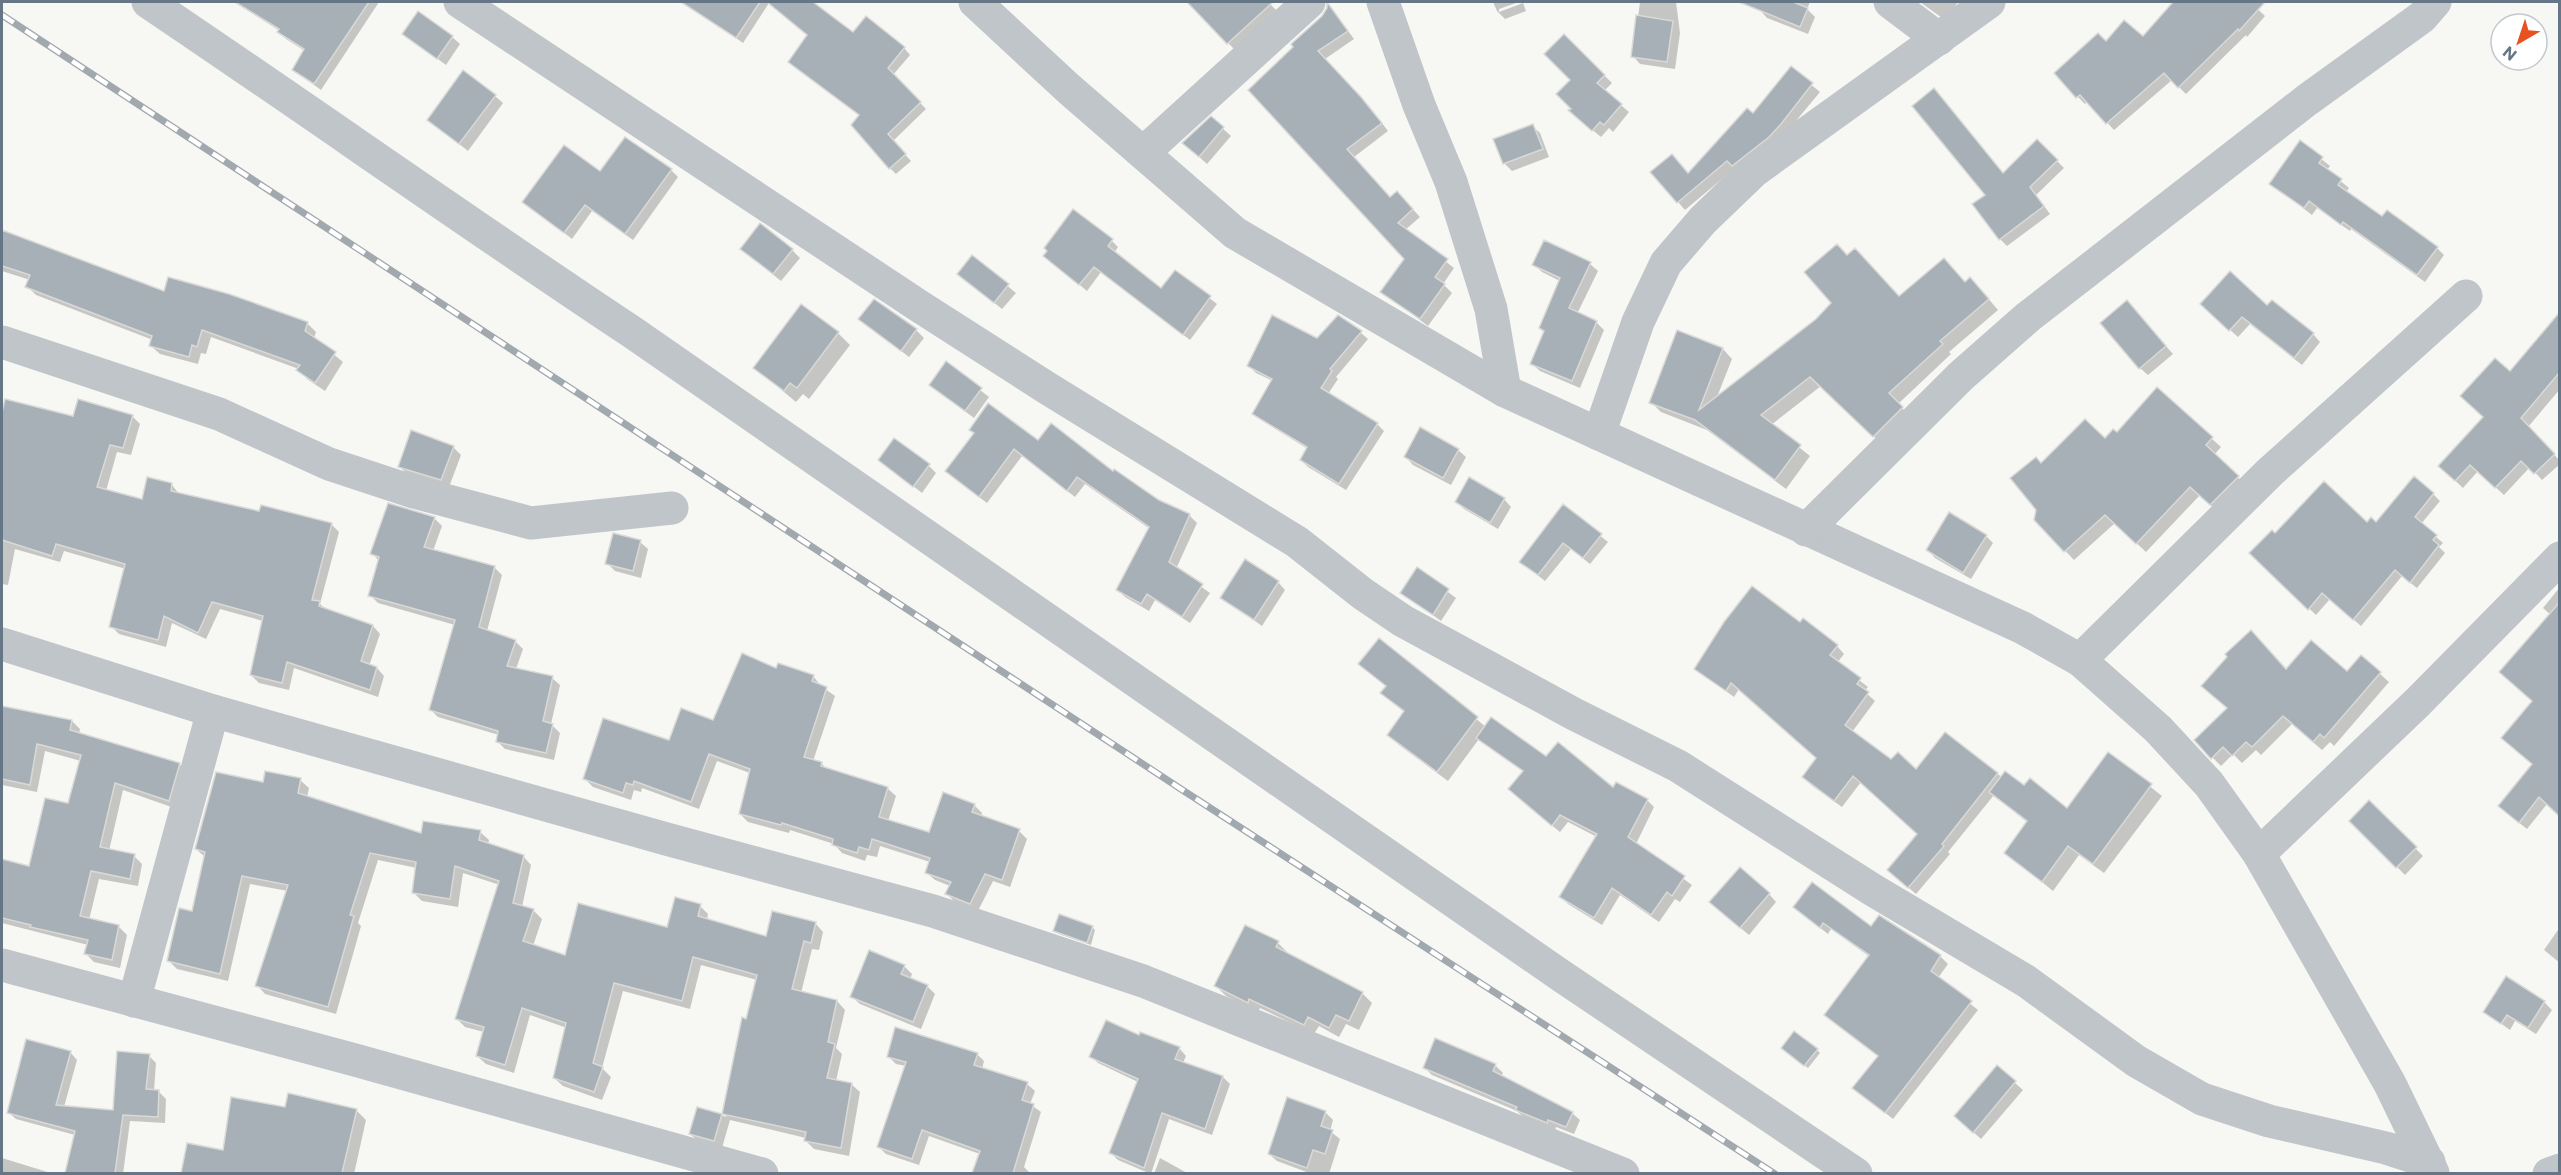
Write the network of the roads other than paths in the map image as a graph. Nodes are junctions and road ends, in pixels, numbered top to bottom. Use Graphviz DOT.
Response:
graph roads {
  1 [pos="148,2"];
  2 [pos="460,2"];
  3 [pos="975,2"];
  4 [pos="1310,2"];
  5 [pos="1383,2"];
  6 [pos="1890,2"];
  7 [pos="1989,2"];
  8 [pos="2435,2"];
  9 [pos="1939,39"];
  10 [pos="1143,153"];
  11 [pos="2466,296"];
  12 [pos="2,342"];
  13 [pos="1505,390"];
  14 [pos="1599,434"];
  15 [pos="672,508"];
  16 [pos="1806,530"];
  17 [pos="2559,558"];
  18 [pos="2,644"];
  19 [pos="2080,660"];
  20 [pos="213,711"];
  21 [pos="2259,854"];
  22 [pos="2,965"];
  23 [pos="134,1001"];
  24 [pos="2432,1168"];
  25 [pos="2559,1170"];
  26 [pos="762,1173"];
  27 [pos="1623,1173"];
  28 [pos="1856,1173"];
  29 [pos="2549,1173"];
  1 -- 28 [label="street"];
  2 -- 24 [label="street"];
  3 -- 10 [label="street"];
  4 -- 10 [label="street"];
  5 -- 13 [label="street"];
  6 -- 9 [label="street"];
  7 -- 9 [label="street"];
  8 -- 16 [label="street"];
  9 -- 14 [label="street"];
  10 -- 13 [label="street"];
  11 -- 19 [label="street"];
  12 -- 15 [label="street"];
  13 -- 14 [label="street"];
  14 -- 16 [label="street"];
  16 -- 19 [label="street"];
  17 -- 21 [label="street"];
  18 -- 20 [label="street"];
  19 -- 21 [label="street"];
  20 -- 23 [label="street"];
  20 -- 27 [label="street"];
  21 -- 24 [label="street"];
  22 -- 23 [label="street"];
  23 -- 26 [label="street"];
  25 -- 29 [label="street"];
}
